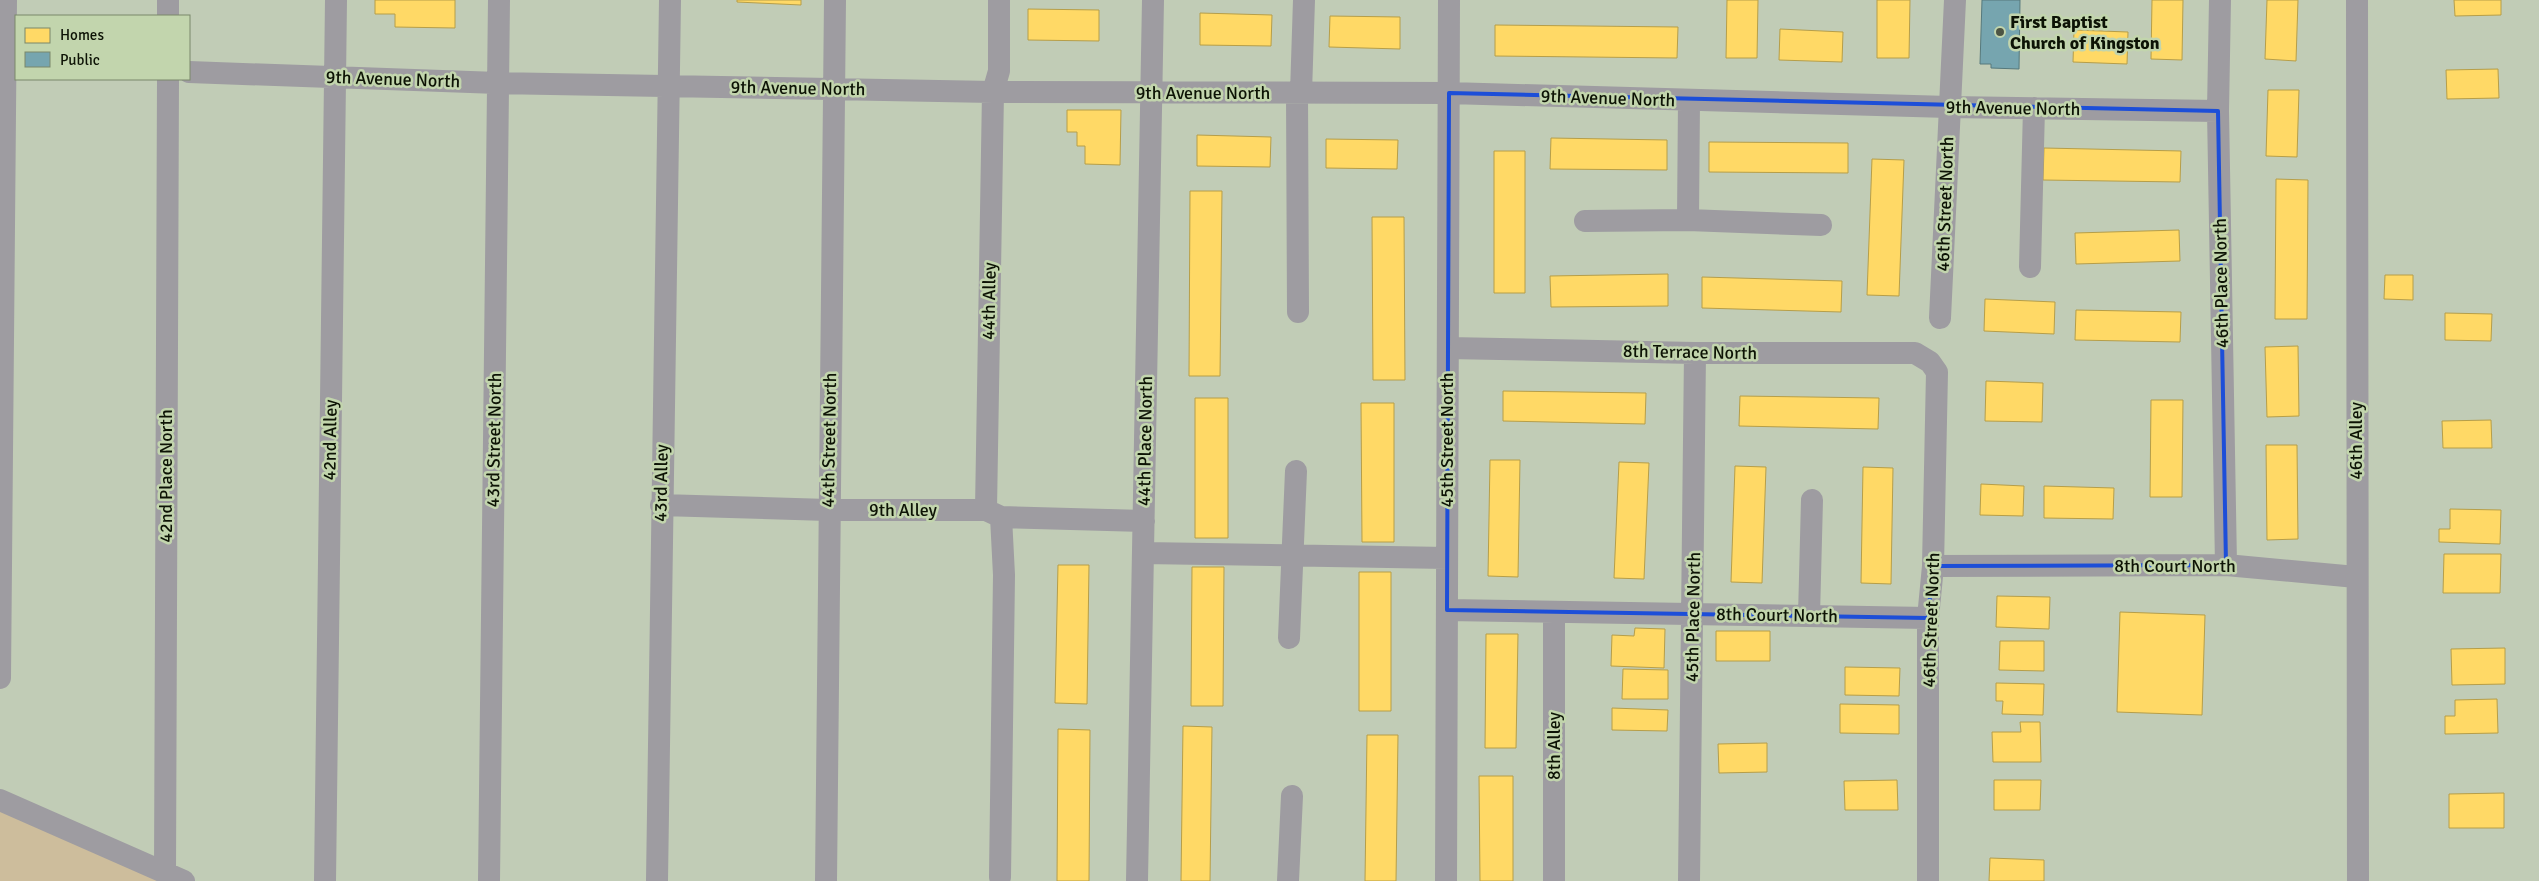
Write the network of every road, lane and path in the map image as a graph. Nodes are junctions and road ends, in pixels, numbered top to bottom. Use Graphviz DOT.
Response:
graph roads {
  1 [pos="6,0"];
  2 [pos="168,0"];
  3 [pos="336,0"];
  4 [pos="500,0"];
  5 [pos="670,0"];
  6 [pos="835,0"];
  7 [pos="999,0"];
  8 [pos="1154,0"];
  9 [pos="1304,0"];
  10 [pos="1449,0"];
  11 [pos="1955,0"];
  12 [pos="2220,0"];
  13 [pos="2357,0"];
  14 [pos="168,15"];
  15 [pos="190,72"];
  16 [pos="335,76"];
  17 [pos="168,80"];
  18 [pos="498,83"];
  19 [pos="669,85"];
  20 [pos="833,89"];
  21 [pos="993,92"];
  22 [pos="1152,94"];
  23 [pos="1299,94"];
  24 [pos="1448,94"];
  25 [pos="1689,100"];
  26 [pos="1949,108"];
  27 [pos="2034,108"];
  28 [pos="2218,111"];
  29 [pos="1688,220"];
  30 [pos="1584,221"];
  31 [pos="1821,225"];
  32 [pos="2030,267"];
  33 [pos="1298,312"];
  34 [pos="1940,318"];
  35 [pos="1448,348"];
  36 [pos="1695,353"];
  37 [pos="1930,362"];
  38 [pos="1296,471"];
  39 [pos="1812,500"];
  40 [pos="661,506"];
  41 [pos="828,510"];
  42 [pos="994,514"];
  43 [pos="1144,521"];
  44 [pos="1143,553"];
  45 [pos="1293,556"];
  46 [pos="1447,558"];
  47 [pos="2226,565"];
  48 [pos="1933,566"];
  49 [pos="2356,577"];
  50 [pos="1447,610"];
  51 [pos="1554,612"];
  52 [pos="1693,614"];
  53 [pos="1809,616"];
  54 [pos="1928,618"];
  55 [pos="1289,638"];
  56 [pos="0,678"];
  57 [pos="1292,796"];
  58 [pos="0,800"];
  59 [pos="174,877"];
  60 [pos="1000,877"];
  61 [pos="325,881"];
  62 [pos="489,881"];
  63 [pos="657,881"];
  64 [pos="826,881"];
  65 [pos="1137,881"];
  66 [pos="1288,881"];
  67 [pos="1446,881"];
  68 [pos="1554,881"];
  69 [pos="1689,881"];
  70 [pos="1928,881"];
  71 [pos="2358,881"];
  1 -- 56 [label="street"];
  2 -- 14 [label="street"];
  3 -- 16 [label="street, 42nd Alley"];
  4 -- 18 [label="street, 43rd Street North"];
  5 -- 19 [label="street, 43rd Alley"];
  6 -- 20 [label="street, 44th Street North"];
  7 -- 21 [label="street, 44th Alley"];
  8 -- 22 [label="street, 44th Place North"];
  9 -- 23 [label="street"];
  10 -- 24 [label="street, 45th Street North"];
  11 -- 26 [label="street, 46th Street North"];
  12 -- 28 [label="street, 46th Place North"];
  13 -- 49 [label="street, 46th Alley"];
  15 -- 16 [label="street, 9th Avenue North"];
  16 -- 18 [label="street, 9th Avenue North"];
  16 -- 61 [label="street, 42nd Alley"];
  17 -- 59 [label="street, 42nd Place North"];
  18 -- 19 [label="street, 9th Avenue North"];
  18 -- 62 [label="street, 43rd Street North"];
  19 -- 20 [label="street, 9th Avenue North"];
  19 -- 40 [label="street, 43rd Alley"];
  20 -- 21 [label="street, 9th Avenue North"];
  20 -- 41 [label="street, 44th Street North"];
  21 -- 22 [label="street, 9th Avenue North"];
  21 -- 42 [label="street, 44th Alley"];
  22 -- 23 [label="street, 9th Avenue North"];
  22 -- 43 [label="street, 44th Place North"];
  23 -- 24 [label="street, 9th Avenue North"];
  23 -- 33 [label="street"];
  24 -- 25 [label="street, 9th Avenue North"];
  24 -- 35 [label="street, 45th Street North"];
  25 -- 26 [label="street, 9th Avenue North"];
  25 -- 29 [label="street"];
  26 -- 27 [label="street, 9th Avenue North"];
  26 -- 34 [label="street, 46th Street North"];
  27 -- 28 [label="street, 9th Avenue North"];
  27 -- 32 [label="street"];
  28 -- 47 [label="street, 46th Place North"];
  29 -- 30 [label="street"];
  29 -- 31 [label="street"];
  35 -- 36 [label="street, 8th Terrace North"];
  35 -- 46 [label="street, 45th Street North"];
  36 -- 37 [label="street, 8th Terrace North"];
  36 -- 52 [label="street, 45th Place North"];
  37 -- 48 [label="street, 46th Street North"];
  38 -- 45 [label="street"];
  39 -- 53 [label="street"];
  40 -- 41 [label="street, 9th Alley"];
  40 -- 63 [label="street, 43rd Alley"];
  41 -- 42 [label="street, 9th Alley"];
  41 -- 64 [label="street, 44th Street North"];
  42 -- 43 [label="street, 9th Alley"];
  42 -- 60 [label="street, 44th Alley"];
  43 -- 44 [label="street, 44th Place North"];
  44 -- 45 [label="street"];
  44 -- 65 [label="street, 44th Place North"];
  45 -- 46 [label="street"];
  45 -- 55 [label="street"];
  46 -- 50 [label="street, 45th Street North"];
  47 -- 48 [label="street, 8th Court North"];
  47 -- 49 [label="street, 8th Court North"];
  48 -- 54 [label="street, 46th Street North"];
  49 -- 71 [label="street, 46th Alley"];
  50 -- 51 [label="street, 8th Court North"];
  50 -- 67 [label="street, 45th Street North"];
  51 -- 52 [label="street, 8th Court North"];
  51 -- 68 [label="street, 8th Alley"];
  52 -- 53 [label="street, 8th Court North"];
  52 -- 69 [label="street, 45th Place North"];
  53 -- 54 [label="street, 8th Court North"];
  54 -- 70 [label="street, 46th Street North"];
  57 -- 66 [label="street"];
  58 -- 59 [label="street"];
}
